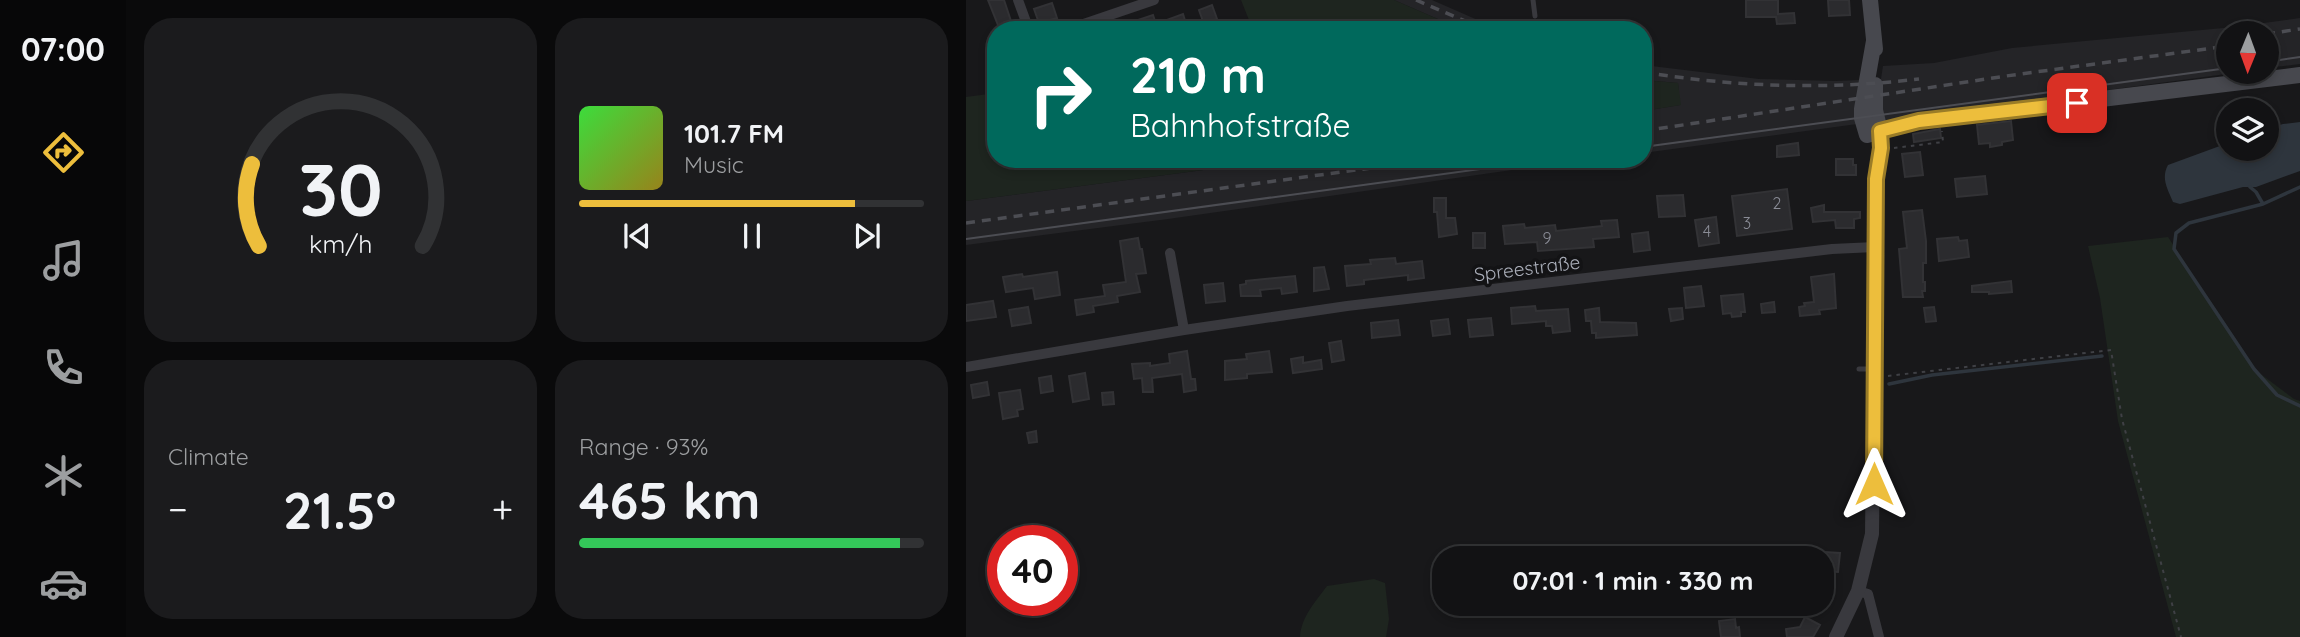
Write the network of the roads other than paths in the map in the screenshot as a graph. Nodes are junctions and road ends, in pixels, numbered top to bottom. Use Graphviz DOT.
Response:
graph roads {
  1 [pos="1018,0"];
  2 [pos="1154,0"];
  3 [pos="1533,0"];
  4 [pos="1870,0"];
  5 [pos="1535,16"];
  6 [pos="1025,21"];
  7 [pos="1092,21"];
  8 [pos="2300,75"];
  9 [pos="1873,133"];
  10 [pos="1875,247"];
  11 [pos="1170,253"];
  12 [pos="1184,330"];
  13 [pos="966,368"];
  14 [pos="1858,591"];
  15 [pos="1836,637"];
  16 [pos="1878,637"];
  1 -- 6 [label="street"];
  2 -- 7 [label="street"];
  3 -- 5 [label="lane"];
  4 -- 9 [label="main road"];
  8 -- 9 [label="main road"];
  9 -- 10 [label="street"];
  10 -- 12 [label="street, Spreestraße"];
  10 -- 14 [label="street"];
  11 -- 12 [label="street"];
  12 -- 13 [label="street, Spreestraße"];
  14 -- 15 [label="street"];
  14 -- 16 [label="street"];
}
